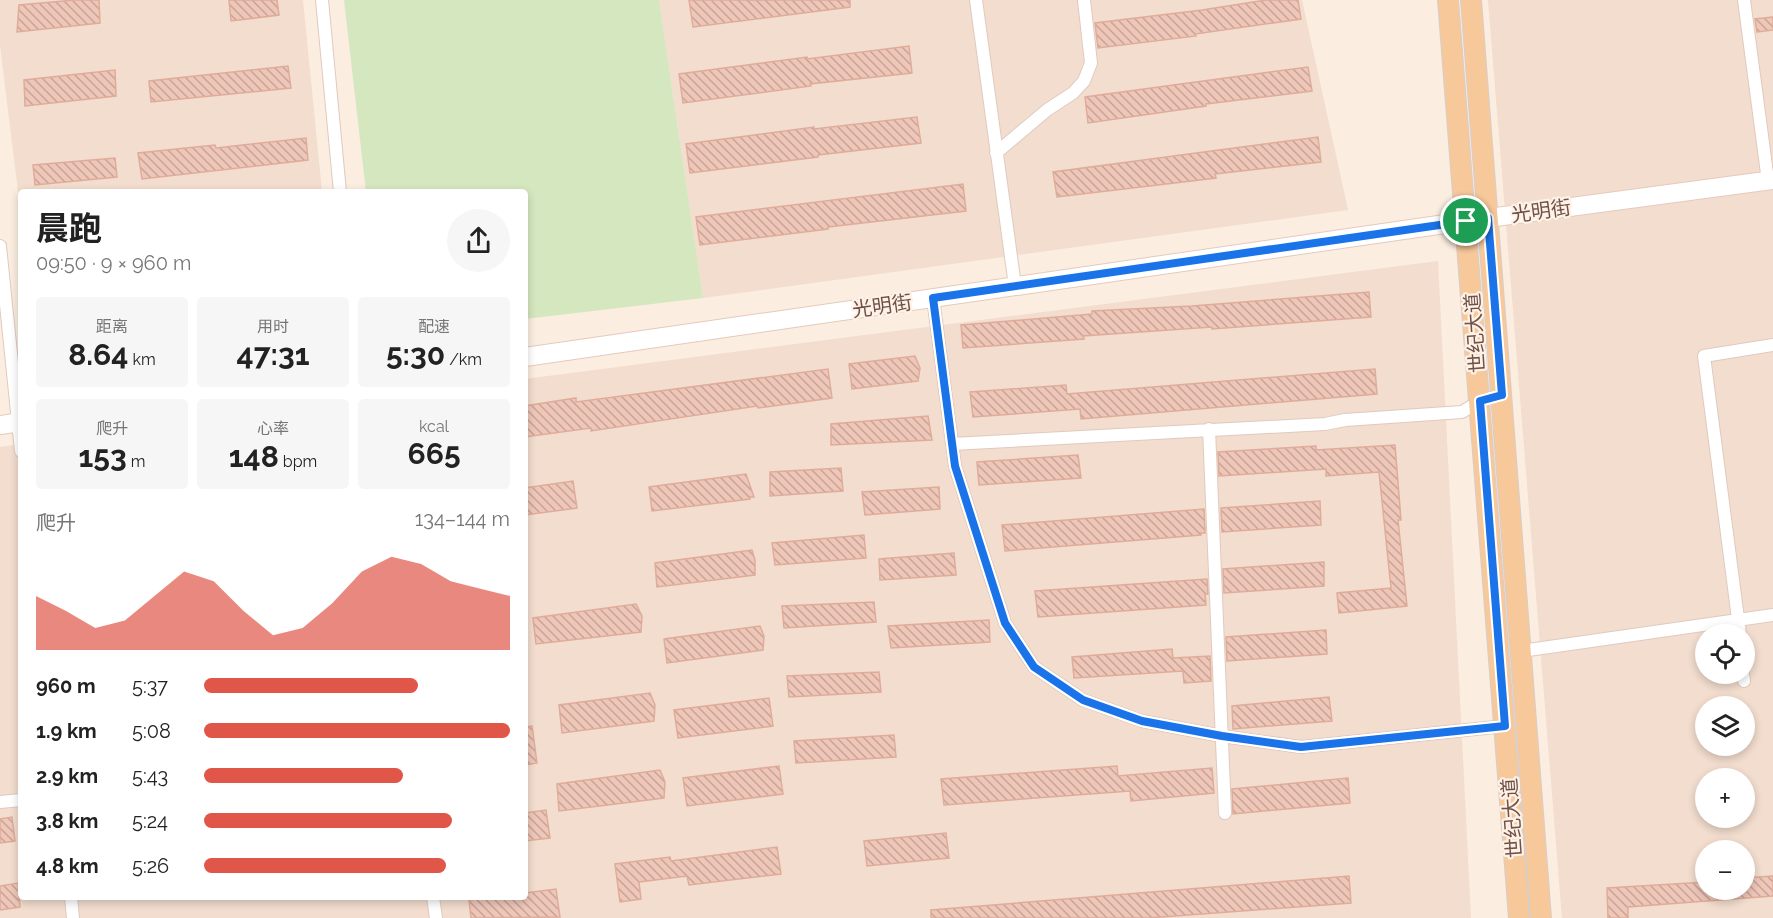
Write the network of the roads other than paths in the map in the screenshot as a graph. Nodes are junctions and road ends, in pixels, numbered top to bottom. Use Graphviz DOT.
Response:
graph roads {
  1 [pos="322,0"];
  2 [pos="976,0"];
  3 [pos="1084,0"];
  4 [pos="1448,0"];
  5 [pos="1471,0"];
  6 [pos="1744,0"];
  7 [pos="996,153"];
  8 [pos="1771,180"];
  9 [pos="340,189"];
  10 [pos="1488,218"];
  11 [pos="1466,221"];
  12 [pos="0,246"];
  13 [pos="1015,286"];
  14 [pos="933,298"];
  15 [pos="1773,345"];
  16 [pos="528,357"];
  17 [pos="1502,395"];
  18 [pos="1480,401"];
  19 [pos="13,423"];
  20 [pos="1209,429"];
  21 [pos="18,441"];
  22 [pos="952,444"];
  23 [pos="1773,615"];
  24 [pos="1738,620"];
  25 [pos="1739,624"];
  26 [pos="1521,651"];
  27 [pos="1505,726"];
  28 [pos="1222,736"];
  29 [pos="18,800"];
  30 [pos="0,802"];
  31 [pos="1225,813"];
  32 [pos="71,900"];
  33 [pos="433,900"];
  34 [pos="73,918"];
  35 [pos="436,918"];
  36 [pos="1519,918"];
  37 [pos="1541,918"];
  1 -- 9 [label="street"];
  2 -- 7 [label="street"];
  3 -- 7 [label="street"];
  4 -- 11 [label="main road, 世纪大道"];
  5 -- 10 [label="main road, 世纪大道"];
  6 -- 8 [label="street"];
  7 -- 13 [label="street"];
  8 -- 10 [label="street, 光明街"];
  10 -- 11 [label="street, 光明街"];
  10 -- 17 [label="main road, 世纪大道"];
  11 -- 13 [label="street, 光明街"];
  11 -- 18 [label="main road, 世纪大道"];
  12 -- 19 [label="street"];
  13 -- 14 [label="street, 光明街"];
  14 -- 16 [label="street, 光明街"];
  14 -- 22 [label="street"];
  15 -- 24 [label="street"];
  17 -- 18 [label="street"];
  17 -- 26 [label="main road, 世纪大道"];
  18 -- 20 [label="street"];
  18 -- 27 [label="main road, 世纪大道"];
  19 -- 21 [label="street"];
  20 -- 22 [label="street"];
  20 -- 28 [label="street"];
  22 -- 28 [label="street"];
  23 -- 24 [label="street"];
  24 -- 25 [label="street"];
  24 -- 26 [label="street"];
  26 -- 37 [label="main road, 世纪大道"];
  27 -- 28 [label="street"];
  27 -- 36 [label="main road, 世纪大道"];
  28 -- 31 [label="street"];
  29 -- 30 [label="street"];
  32 -- 34 [label="street"];
  33 -- 35 [label="street"];
}
